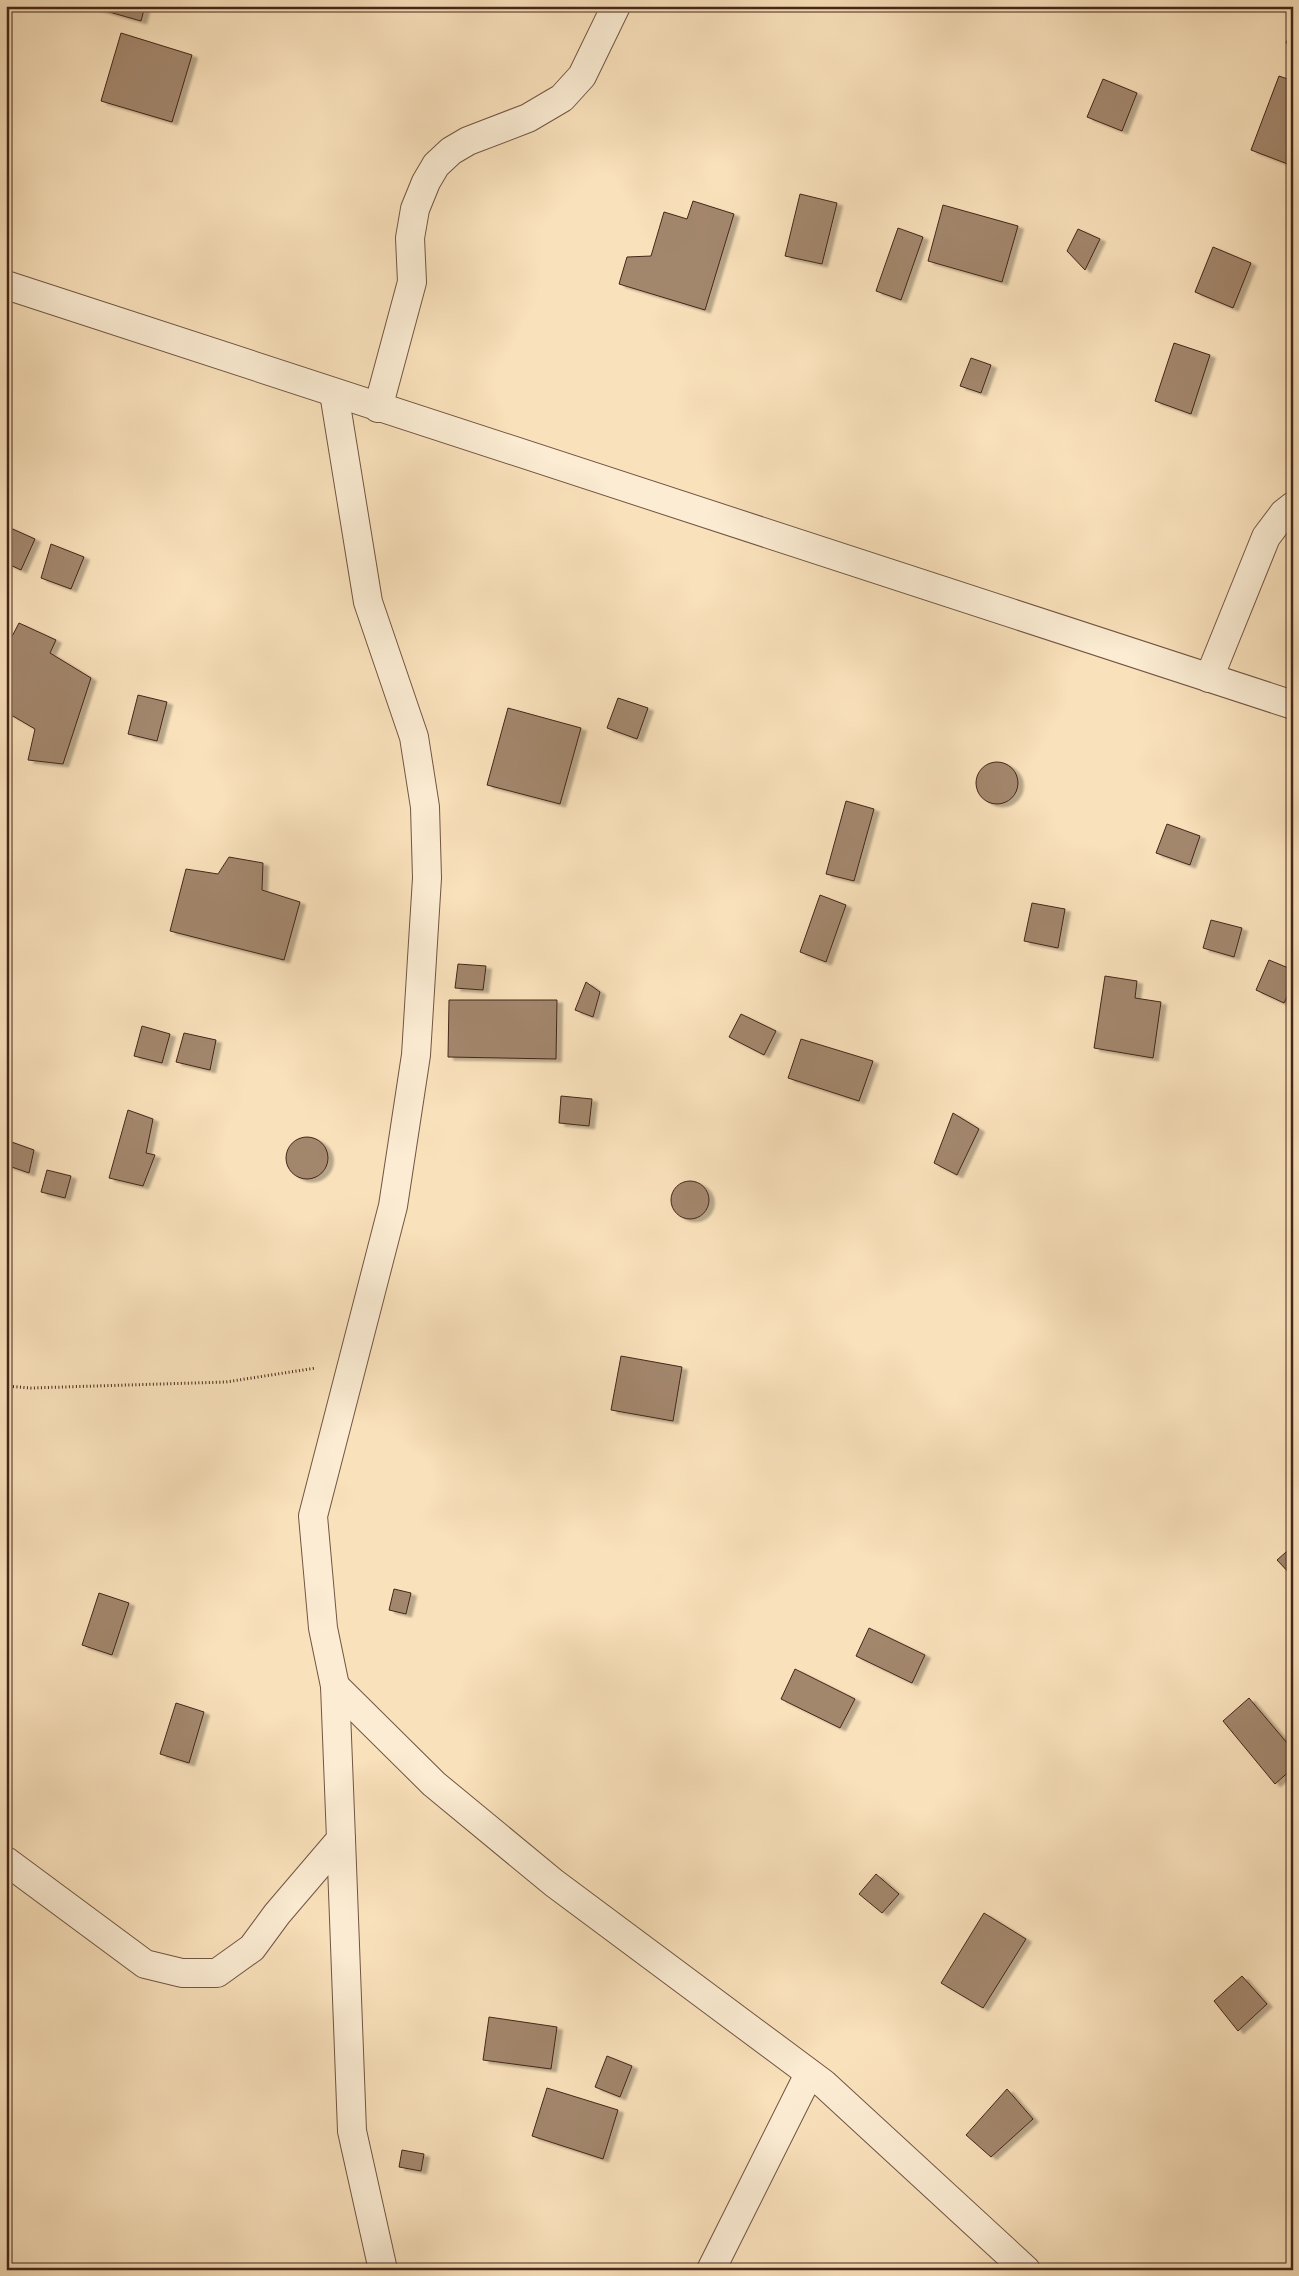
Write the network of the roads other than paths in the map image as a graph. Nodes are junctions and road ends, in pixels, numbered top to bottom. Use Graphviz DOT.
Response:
graph roads {
  1 [pos="616,6"];
  2 [pos="6,286"];
  3 [pos="334,393"];
  4 [pos="378,408"];
  5 [pos="1293,506"];
  6 [pos="1209,678"];
  7 [pos="1293,705"];
  8 [pos="335,1686"];
  9 [pos="341,1840"];
  10 [pos="6,1862"];
  11 [pos="809,2074"];
  12 [pos="383,2270"];
  13 [pos="711,2270"];
  14 [pos="1026,2270"];
  1 -- 4 [label="street"];
  2 -- 3 [label="street"];
  3 -- 4 [label="street"];
  3 -- 8 [label="street"];
  4 -- 6 [label="street"];
  5 -- 6 [label="street"];
  6 -- 7 [label="street"];
  8 -- 9 [label="street"];
  8 -- 11 [label="street"];
  9 -- 10 [label="street"];
  9 -- 12 [label="street"];
  11 -- 13 [label="street"];
  11 -- 14 [label="street"];
}
